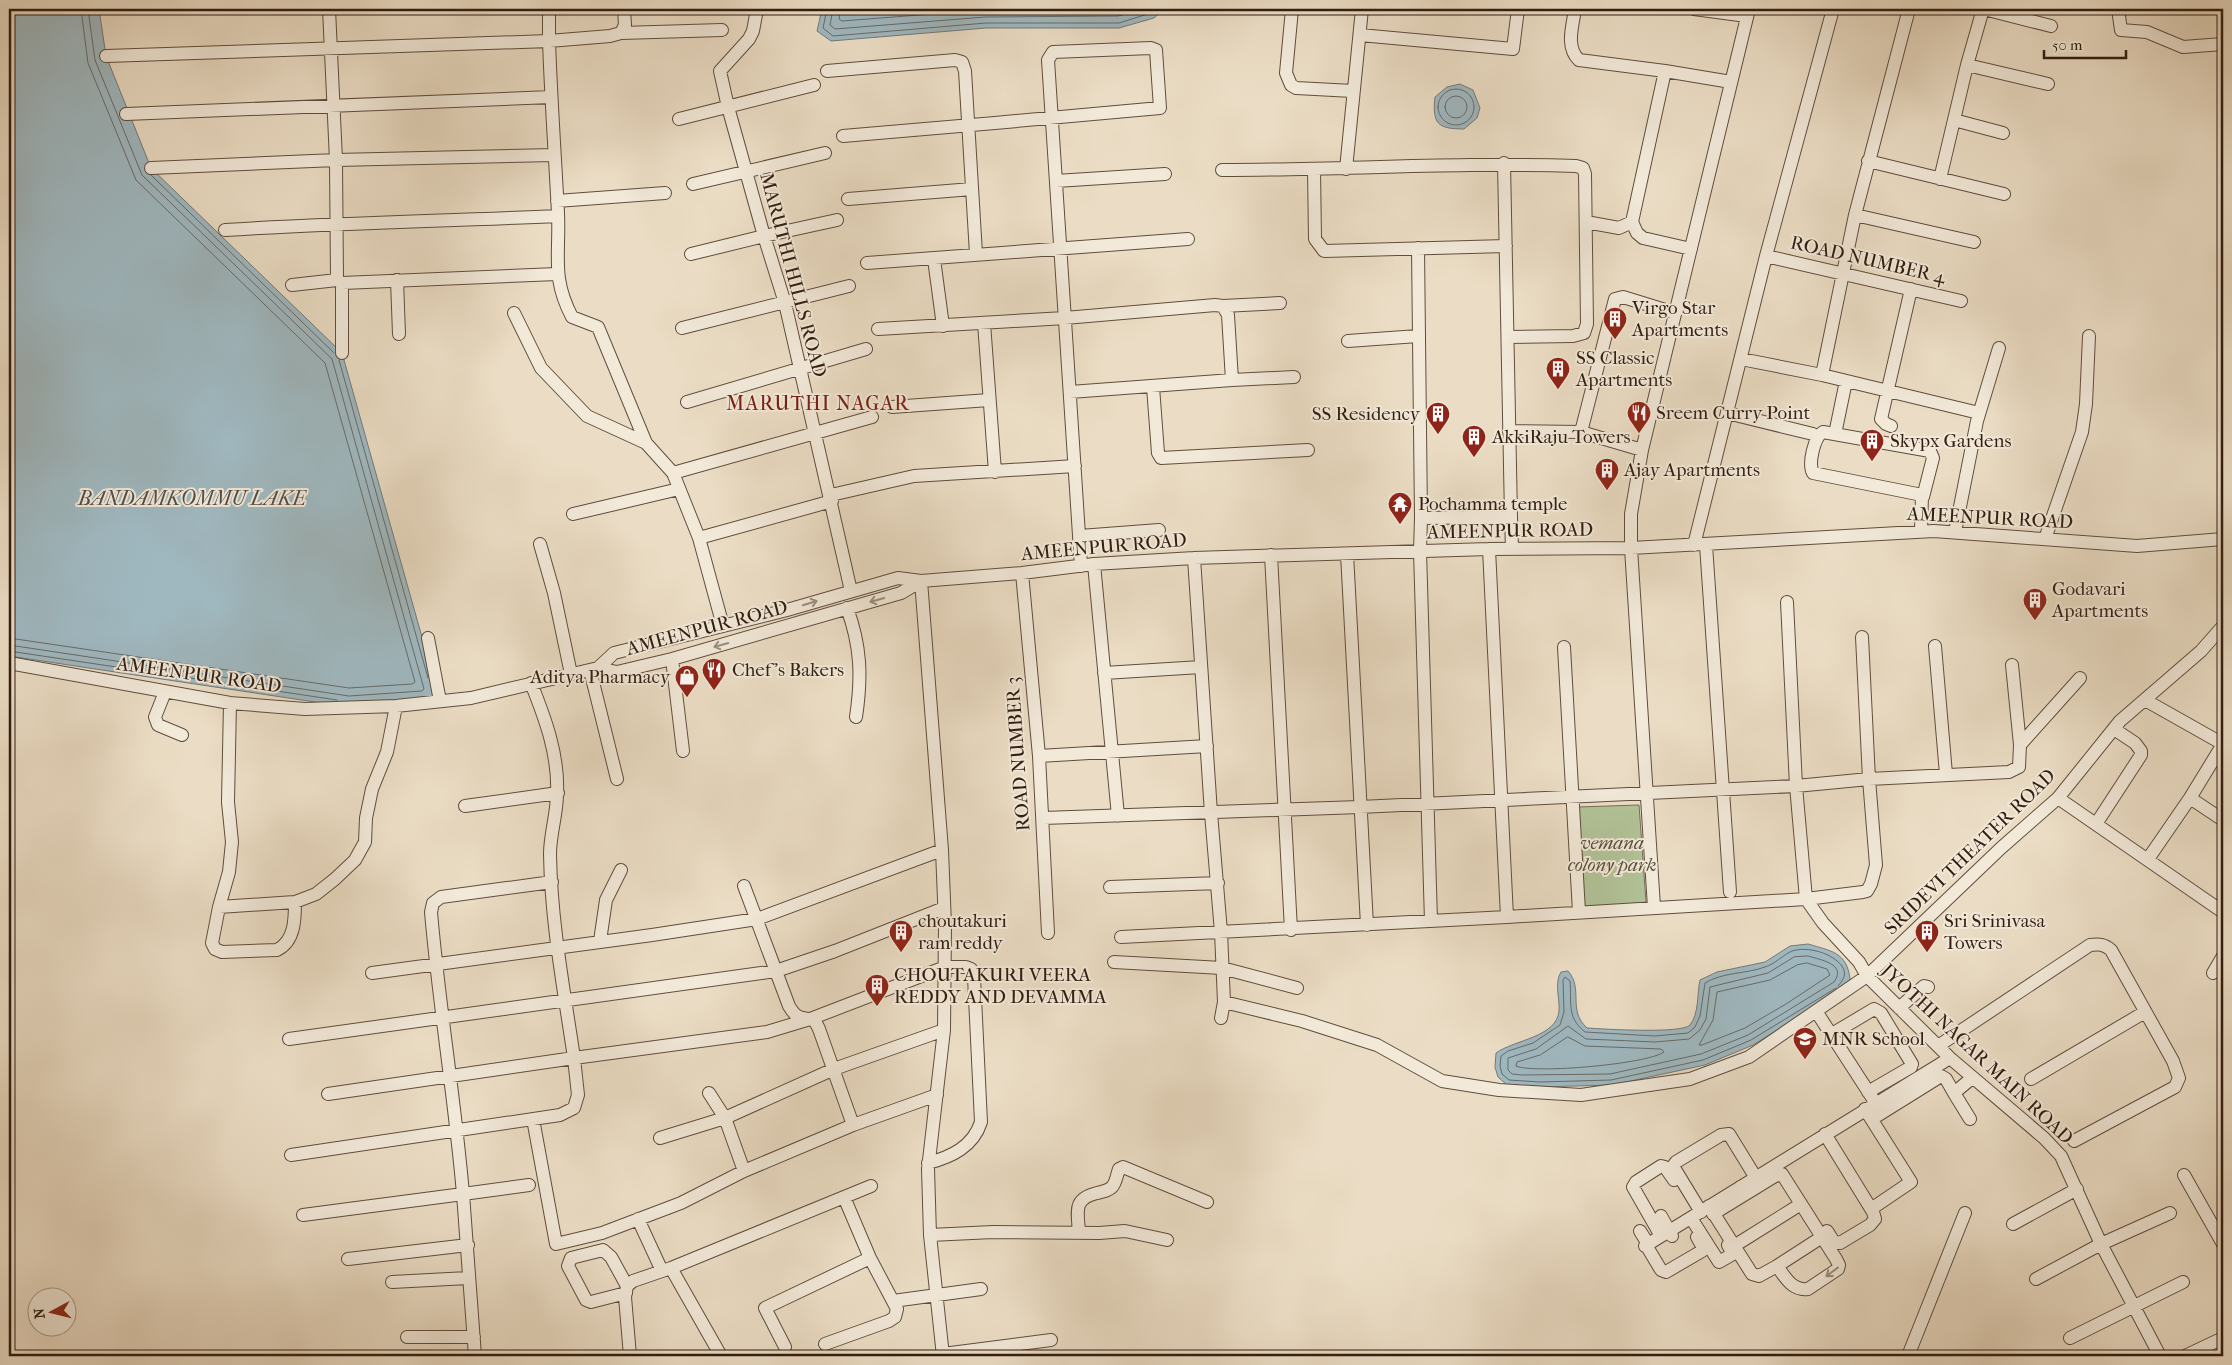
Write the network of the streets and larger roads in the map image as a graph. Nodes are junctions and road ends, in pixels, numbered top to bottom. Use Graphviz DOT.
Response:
graph roads {
  1 [pos="330,9"];
  2 [pos="550,9"];
  3 [pos="624,9"];
  4 [pos="757,9"];
  5 [pos="1292,9"];
  6 [pos="1362,9"];
  7 [pos="1518,9"];
  8 [pos="1575,9"];
  9 [pos="1694,9"];
  10 [pos="1833,9"];
  11 [pos="1909,9"];
  12 [pos="1984,9"];
  13 [pos="2118,9"];
  14 [pos="1748,12"];
  15 [pos="2051,26"];
  16 [pos="722,30"];
  17 [pos="621,33"];
  18 [pos="1360,35"];
  19 [pos="549,42"];
  20 [pos="2223,44"];
  21 [pos="331,49"];
  22 [pos="106,56"];
  23 [pos="1968,65"];
  24 [pos="827,71"];
  25 [pos="1665,71"];
  26 [pos="1731,82"];
  27 [pos="2048,84"];
  28 [pos="814,85"];
  29 [pos="1352,90"];
  30 [pos="550,97"];
  31 [pos="334,105"];
  32 [pos="728,107"];
  33 [pos="126,114"];
  34 [pos="1052,118"];
  35 [pos="680,119"];
  36 [pos="1954,120"];
  37 [pos="968,126"];
  38 [pos="2004,133"];
  39 [pos="843,136"];
  40 [pos="825,152"];
  41 [pos="554,155"];
  42 [pos="336,160"];
  43 [pos="1868,161"];
  44 [pos="1504,163"];
  45 [pos="151,168"];
  46 [pos="1346,169"];
  47 [pos="746,170"];
  48 [pos="1222,170"];
  49 [pos="1314,170"];
  50 [pos="1165,174"];
  51 [pos="1940,179"];
  52 [pos="1056,181"];
  53 [pos="693,184"];
  54 [pos="972,189"];
  55 [pos="665,193"];
  56 [pos="2004,194"];
  57 [pos="848,198"];
  58 [pos="557,201"];
  59 [pos="558,216"];
  60 [pos="1855,216"];
  61 [pos="838,220"];
  62 [pos="1586,222"];
  63 [pos="1632,222"];
  64 [pos="336,223"];
  65 [pos="224,230"];
  66 [pos="764,236"];
  67 [pos="1188,239"];
  68 [pos="1974,242"];
  69 [pos="1506,246"];
  70 [pos="1060,247"];
  71 [pos="1418,248"];
  72 [pos="1691,250"];
  73 [pos="691,254"];
  74 [pos="976,254"];
  75 [pos="1766,256"];
  76 [pos="934,259"];
  77 [pos="867,263"];
  78 [pos="557,274"];
  79 [pos="1844,274"];
  80 [pos="397,280"];
  81 [pos="339,282"];
  82 [pos="292,285"];
  83 [pos="849,286"];
  84 [pos="1911,289"];
  85 [pos="1961,301"];
  86 [pos="785,303"];
  87 [pos="1280,303"];
  88 [pos="1224,306"];
  89 [pos="514,313"];
  90 [pos="1675,313"];
  91 [pos="1065,318"];
  92 [pos="984,323"];
  93 [pos="943,326"];
  94 [pos="682,328"];
  95 [pos="878,329"];
  96 [pos="399,334"];
  97 [pos="1418,336"];
  98 [pos="1508,336"];
  99 [pos="2088,336"];
  100 [pos="1348,341"];
  101 [pos="1999,348"];
  102 [pos="866,349"];
  103 [pos="342,353"];
  104 [pos="1742,359"];
  105 [pos="800,369"];
  106 [pos="1822,375"];
  107 [pos="1294,377"];
  108 [pos="1232,380"];
  109 [pos="1846,381"];
  110 [pos="1153,387"];
  111 [pos="1070,392"];
  112 [pos="1889,392"];
  113 [pos="989,400"];
  114 [pos="687,402"];
  115 [pos="892,407"];
  116 [pos="1727,413"];
  117 [pos="1979,414"];
  118 [pos="872,417"];
  119 [pos="1891,426"];
  120 [pos="1510,431"];
  121 [pos="815,432"];
  122 [pos="1580,432"];
  123 [pos="1813,434"];
  124 [pos="1835,434"];
  125 [pos="646,443"];
  126 [pos="1308,450"];
  127 [pos="1642,450"];
  128 [pos="1075,466"];
  129 [pos="995,472"];
  130 [pos="673,473"];
  131 [pos="679,489"];
  132 [pos="1923,497"];
  133 [pos="831,498"];
  134 [pos="573,514"];
  135 [pos="1511,517"];
  136 [pos="1421,518"];
  137 [pos="1159,530"];
  138 [pos="1921,531"];
  139 [pos="1955,532"];
  140 [pos="1080,536"];
  141 [pos="699,538"];
  142 [pos="2045,538"];
  143 [pos="2223,540"];
  144 [pos="540,544"];
  145 [pos="1700,545"];
  146 [pos="1631,548"];
  147 [pos="1489,549"];
  148 [pos="1512,549"];
  149 [pos="1420,551"];
  150 [pos="1348,554"];
  151 [pos="1271,555"];
  152 [pos="1194,558"];
  153 [pos="1088,565"];
  154 [pos="1022,573"];
  155 [pos="921,581"];
  156 [pos="852,590"];
  157 [pos="1787,602"];
  158 [pos="847,608"];
  159 [pos="724,626"];
  160 [pos="2223,626"];
  161 [pos="1862,636"];
  162 [pos="428,638"];
  163 [pos="679,638"];
  164 [pos="1564,646"];
  165 [pos="1935,646"];
  166 [pos="678,657"];
  167 [pos="9,663"];
  168 [pos="2012,665"];
  169 [pos="1201,667"];
  170 [pos="594,669"];
  171 [pos="1104,673"];
  172 [pos="571,674"];
  173 [pos="2080,678"];
  174 [pos="532,684"];
  175 [pos="165,692"];
  176 [pos="2145,700"];
  177 [pos="440,701"];
  178 [pos="230,703"];
  179 [pos="396,706"];
  180 [pos="856,717"];
  181 [pos="2114,729"];
  182 [pos="182,735"];
  183 [pos="2223,744"];
  184 [pos="2020,745"];
  185 [pos="1207,746"];
  186 [pos="682,751"];
  187 [pos="1112,752"];
  188 [pos="1039,756"];
  189 [pos="1946,774"];
  190 [pos="617,778"];
  191 [pos="1868,779"];
  192 [pos="1796,786"];
  193 [pos="1723,789"];
  194 [pos="1648,792"];
  195 [pos="558,793"];
  196 [pos="1573,796"];
  197 [pos="2058,798"];
  198 [pos="2190,798"];
  199 [pos="1501,799"];
  200 [pos="1428,803"];
  201 [pos="465,806"];
  202 [pos="1360,807"];
  203 [pos="1285,810"];
  204 [pos="1211,813"];
  205 [pos="1118,816"];
  206 [pos="1043,818"];
  207 [pos="2223,820"];
  208 [pos="2096,824"];
  209 [pos="942,850"];
  210 [pos="2148,859"];
  211 [pos="621,870"];
  212 [pos="552,882"];
  213 [pos="1218,883"];
  214 [pos="744,886"];
  215 [pos="1110,887"];
  216 [pos="1730,892"];
  217 [pos="1806,898"];
  218 [pos="296,902"];
  219 [pos="219,907"];
  220 [pos="944,908"];
  221 [pos="1654,908"];
  222 [pos="1579,912"];
  223 [pos="2223,912"];
  224 [pos="1507,917"];
  225 [pos="757,918"];
  226 [pos="1431,921"];
  227 [pos="1367,925"];
  228 [pos="1291,930"];
  229 [pos="1221,932"];
  230 [pos="1048,933"];
  231 [pos="1121,937"];
  232 [pos="600,941"];
  233 [pos="557,947"];
  234 [pos="2223,956"];
  235 [pos="1114,962"];
  236 [pos="436,964"];
  237 [pos="945,966"];
  238 [pos="1222,968"];
  239 [pos="776,971"];
  240 [pos="372,973"];
  241 [pos="2213,973"];
  242 [pos="1866,976"];
  243 [pos="1297,988"];
  244 [pos="1928,988"];
  245 [pos="565,1000"];
  246 [pos="1224,1002"];
  247 [pos="1900,1008"];
  248 [pos="1816,1011"];
  249 [pos="2145,1012"];
  250 [pos="442,1017"];
  251 [pos="1221,1018"];
  252 [pos="810,1019"];
  253 [pos="944,1030"];
  254 [pos="1832,1034"];
  255 [pos="290,1039"];
  256 [pos="1938,1046"];
  257 [pos="574,1058"];
  258 [pos="1950,1058"];
  259 [pos="834,1069"];
  260 [pos="451,1076"];
  261 [pos="1972,1078"];
  262 [pos="2031,1080"];
  263 [pos="1868,1092"];
  264 [pos="709,1093"];
  265 [pos="1954,1093"];
  266 [pos="328,1094"];
  267 [pos="937,1095"];
  268 [pos="1871,1111"];
  269 [pos="725,1118"];
  270 [pos="1970,1119"];
  271 [pos="533,1120"];
  272 [pos="853,1125"];
  273 [pos="457,1131"];
  274 [pos="1825,1134"];
  275 [pos="660,1138"];
  276 [pos="2074,1141"];
  277 [pos="291,1155"];
  278 [pos="1784,1161"];
  279 [pos="928,1163"];
  280 [pos="744,1171"];
  281 [pos="1773,1172"];
  282 [pos="2184,1175"];
  283 [pos="1756,1178"];
  284 [pos="529,1185"];
  285 [pos="871,1186"];
  286 [pos="2077,1189"];
  287 [pos="1742,1191"];
  288 [pos="463,1194"];
  289 [pos="844,1197"];
  290 [pos="1207,1202"];
  291 [pos="1801,1204"];
  292 [pos="1871,1209"];
  293 [pos="1965,1213"];
  294 [pos="2170,1213"];
  295 [pos="303,1215"];
  296 [pos="1661,1216"];
  297 [pos="1699,1216"];
  298 [pos="638,1219"];
  299 [pos="2013,1224"];
  300 [pos="1640,1231"];
  301 [pos="1079,1233"];
  302 [pos="930,1235"];
  303 [pos="1667,1235"];
  304 [pos="1822,1236"];
  305 [pos="1167,1240"];
  306 [pos="2101,1244"];
  307 [pos="2223,1244"];
  308 [pos="468,1245"];
  309 [pos="1647,1246"];
  310 [pos="1734,1246"];
  311 [pos="870,1258"];
  312 [pos="348,1259"];
  313 [pos="1777,1266"];
  314 [pos="667,1269"];
  315 [pos="468,1278"];
  316 [pos="2036,1278"];
  317 [pos="392,1282"];
  318 [pos="2183,1282"];
  319 [pos="981,1289"];
  320 [pos="627,1290"];
  321 [pos="936,1294"];
  322 [pos="893,1301"];
  323 [pos="2134,1307"];
  324 [pos="474,1336"];
  325 [pos="407,1337"];
  326 [pos="2070,1338"];
  327 [pos="2223,1338"];
  328 [pos="1051,1340"];
  329 [pos="825,1344"];
  330 [pos="785,1346"];
  331 [pos="943,1355"];
  332 [pos="475,1356"];
  333 [pos="630,1356"];
  334 [pos="721,1356"];
  335 [pos="1908,1356"];
  336 [pos="2160,1356"];
  337 [pos="2185,1356"];
  1 -- 21 [label="street"];
  2 -- 19 [label="street"];
  3 -- 17 [label="street"];
  4 -- 32 [label="street, MARUTHI HILLS ROAD"];
  5 -- 29 [label="street"];
  6 -- 18 [label="street"];
  7 -- 18 [label="street"];
  8 -- 25 [label="street"];
  9 -- 14 [label="street"];
  10 -- 75 [label="street"];
  11 -- 43 [label="street"];
  12 -- 15 [label="street"];
  12 -- 23 [label="street"];
  13 -- 20 [label="street"];
  14 -- 26 [label="street"];
  16 -- 17 [label="street"];
  17 -- 19 [label="street"];
  18 -- 29 [label="street"];
  19 -- 21 [label="street"];
  19 -- 30 [label="street"];
  21 -- 22 [label="street"];
  21 -- 31 [label="street"];
  23 -- 27 [label="street"];
  23 -- 36 [label="street"];
  24 -- 37 [label="street"];
  25 -- 26 [label="street"];
  25 -- 63 [label="street"];
  26 -- 72 [label="street"];
  28 -- 32 [label="street"];
  29 -- 46 [label="street"];
  30 -- 31 [label="street"];
  30 -- 41 [label="street"];
  31 -- 33 [label="street"];
  31 -- 42 [label="street"];
  32 -- 35 [label="street"];
  32 -- 47 [label="street, MARUTHI HILLS ROAD"];
  34 -- 34 [label="street"];
  34 -- 37 [label="street"];
  34 -- 52 [label="street"];
  36 -- 38 [label="street"];
  36 -- 51 [label="street"];
  37 -- 39 [label="street"];
  37 -- 54 [label="street"];
  40 -- 47 [label="street"];
  41 -- 42 [label="street"];
  41 -- 58 [label="street"];
  42 -- 45 [label="street"];
  42 -- 64 [label="street"];
  43 -- 51 [label="street"];
  43 -- 60 [label="street"];
  44 -- 46 [label="street"];
  44 -- 62 [label="street"];
  44 -- 69 [label="street"];
  46 -- 49 [label="street"];
  47 -- 53 [label="street"];
  47 -- 66 [label="street, MARUTHI HILLS ROAD"];
  48 -- 49 [label="street"];
  49 -- 71 [label="street"];
  50 -- 52 [label="street"];
  51 -- 56 [label="street"];
  52 -- 70 [label="street"];
  54 -- 57 [label="street"];
  54 -- 74 [label="street"];
  55 -- 58 [label="street"];
  58 -- 59 [label="street"];
  59 -- 64 [label="street"];
  59 -- 78 [label="street"];
  60 -- 68 [label="street"];
  60 -- 79 [label="street"];
  61 -- 66 [label="street"];
  62 -- 63 [label="street"];
  62 -- 98 [label="street"];
  63 -- 72 [label="street"];
  64 -- 65 [label="street"];
  64 -- 81 [label="street"];
  66 -- 73 [label="street"];
  66 -- 86 [label="street, MARUTHI HILLS ROAD"];
  67 -- 70 [label="street"];
  69 -- 71 [label="street"];
  69 -- 98 [label="street"];
  70 -- 74 [label="street"];
  70 -- 91 [label="street"];
  71 -- 97 [label="street"];
  72 -- 90 [label="street"];
  74 -- 76 [label="street"];
  75 -- 79 [label="street, ROAD NUMBER 4"];
  75 -- 104 [label="street"];
  76 -- 77 [label="street"];
  76 -- 93 [label="street"];
  78 -- 80 [label="street"];
  78 -- 125 [label="street"];
  79 -- 84 [label="street, ROAD NUMBER 4"];
  79 -- 106 [label="street"];
  80 -- 81 [label="street"];
  80 -- 96 [label="street"];
  81 -- 82 [label="street"];
  81 -- 103 [label="street"];
  83 -- 86 [label="street"];
  84 -- 85 [label="street, ROAD NUMBER 4"];
  84 -- 112 [label="street"];
  86 -- 94 [label="street"];
  86 -- 105 [label="street, MARUTHI HILLS ROAD"];
  87 -- 88 [label="street"];
  88 -- 91 [label="street"];
  88 -- 108 [label="street"];
  89 -- 125 [label="street"];
  90 -- 122 [label="street"];
  90 -- 127 [label="street"];
  91 -- 92 [label="street"];
  91 -- 111 [label="street"];
  92 -- 93 [label="street"];
  92 -- 113 [label="street"];
  93 -- 95 [label="street"];
  97 -- 100 [label="street"];
  97 -- 136 [label="street"];
  98 -- 120 [label="street"];
  99 -- 142 [label="street"];
  101 -- 117 [label="street"];
  102 -- 105 [label="street"];
  104 -- 106 [label="street"];
  104 -- 116 [label="street"];
  105 -- 114 [label="street"];
  105 -- 121 [label="street, MARUTHI HILLS ROAD"];
  106 -- 109 [label="street"];
  107 -- 108 [label="street"];
  108 -- 110 [label="street"];
  109 -- 112 [label="street"];
  109 -- 124 [label="street"];
  110 -- 111 [label="street"];
  110 -- 126 [label="street"];
  111 -- 128 [label="street"];
  112 -- 117 [label="street"];
  112 -- 119 [label="street"];
  113 -- 115 [label="street"];
  113 -- 129 [label="street"];
  116 -- 123 [label="street"];
  116 -- 145 [label="street"];
  117 -- 139 [label="street"];
  118 -- 121 [label="street"];
  120 -- 122 [label="street"];
  120 -- 135 [label="street"];
  121 -- 130 [label="street"];
  121 -- 133 [label="street, MARUTHI HILLS ROAD"];
  122 -- 127 [label="street"];
  124 -- 132 [label="street"];
  124 -- 132 [label="street"];
  125 -- 130 [label="street"];
  127 -- 146 [label="street"];
  128 -- 129 [label="street"];
  128 -- 140 [label="street"];
  129 -- 133 [label="street"];
  130 -- 131 [label="street"];
  131 -- 134 [label="street"];
  131 -- 141 [label="street"];
  132 -- 138 [label="street"];
  133 -- 141 [label="street"];
  133 -- 156 [label="street, MARUTHI HILLS ROAD"];
  135 -- 136 [label="street"];
  135 -- 148 [label="street"];
  136 -- 149 [label="street"];
  137 -- 140 [label="street"];
  138 -- 139 [label="street, AMEENPUR ROAD"];
  138 -- 145 [label="street, AMEENPUR ROAD"];
  139 -- 142 [label="street, AMEENPUR ROAD"];
  140 -- 153 [label="street"];
  141 -- 159 [label="street"];
  142 -- 143 [label="street, AMEENPUR ROAD"];
  144 -- 172 [label="street"];
  145 -- 146 [label="street, AMEENPUR ROAD"];
  145 -- 193 [label="street"];
  146 -- 148 [label="street, AMEENPUR ROAD"];
  146 -- 194 [label="street"];
  147 -- 148 [label="street, AMEENPUR ROAD"];
  147 -- 149 [label="street, AMEENPUR ROAD"];
  147 -- 199 [label="street"];
  149 -- 150 [label="street, AMEENPUR ROAD"];
  149 -- 200 [label="street"];
  150 -- 151 [label="street, AMEENPUR ROAD"];
  150 -- 202 [label="street"];
  151 -- 152 [label="street, AMEENPUR ROAD"];
  151 -- 203 [label="street"];
  152 -- 153 [label="street, AMEENPUR ROAD"];
  152 -- 169 [label="street"];
  153 -- 154 [label="street, AMEENPUR ROAD"];
  153 -- 171 [label="street"];
  154 -- 155 [label="street, AMEENPUR ROAD"];
  154 -- 188 [label="street, ROAD NUMBER 3"];
  155 -- 156 [label="street"];
  155 -- 158 [label="street, AMEENPUR ROAD, one-way"];
  155 -- 209 [label="street"];
  159 -- 156 [label="street, one-way"];
  157 -- 192 [label="street"];
  158 -- 166 [label="street, AMEENPUR ROAD, one-way"];
  158 -- 180 [label="street"];
  159 -- 163 [label="street"];
  160 -- 176 [label="street, SRIDEVI THEATER ROAD"];
  161 -- 191 [label="street"];
  162 -- 177 [label="street"];
  163 -- 166 [label="street"];
  163 -- 170 [label="street"];
  164 -- 196 [label="street"];
  165 -- 189 [label="street"];
  166 -- 170 [label="street, AMEENPUR ROAD"];
  166 -- 186 [label="street"];
  167 -- 175 [label="street, AMEENPUR ROAD"];
  168 -- 184 [label="street"];
  169 -- 171 [label="street"];
  169 -- 185 [label="street"];
  170 -- 172 [label="street, AMEENPUR ROAD"];
  170 -- 190 [label="street"];
  171 -- 187 [label="street"];
  172 -- 174 [label="street, AMEENPUR ROAD"];
  173 -- 184 [label="street"];
  174 -- 177 [label="street, AMEENPUR ROAD"];
  174 -- 195 [label="street"];
  175 -- 178 [label="street, AMEENPUR ROAD"];
  175 -- 182 [label="street"];
  176 -- 181 [label="street, SRIDEVI THEATER ROAD"];
  176 -- 183 [label="street"];
  177 -- 179 [label="street, AMEENPUR ROAD"];
  178 -- 179 [label="street, AMEENPUR ROAD"];
  178 -- 219 [label="street"];
  179 -- 218 [label="street"];
  181 -- 197 [label="street, SRIDEVI THEATER ROAD"];
  181 -- 208 [label="street"];
  183 -- 198 [label="street"];
  184 -- 189 [label="street"];
  185 -- 187 [label="street"];
  185 -- 204 [label="street"];
  187 -- 188 [label="street"];
  187 -- 205 [label="street"];
  188 -- 206 [label="street, ROAD NUMBER 3"];
  189 -- 191 [label="street"];
  191 -- 192 [label="street"];
  191 -- 217 [label="street"];
  192 -- 193 [label="street"];
  192 -- 217 [label="street"];
  193 -- 194 [label="street"];
  193 -- 216 [label="street"];
  194 -- 196 [label="street"];
  194 -- 221 [label="street"];
  195 -- 201 [label="street"];
  195 -- 212 [label="street"];
  196 -- 199 [label="street"];
  196 -- 222 [label="street"];
  197 -- 208 [label="street"];
  197 -- 242 [label="street, SRIDEVI THEATER ROAD"];
  198 -- 207 [label="street"];
  198 -- 210 [label="street"];
  199 -- 200 [label="street"];
  199 -- 224 [label="street"];
  200 -- 202 [label="street"];
  200 -- 226 [label="street"];
  202 -- 203 [label="street"];
  202 -- 227 [label="street"];
  203 -- 204 [label="street"];
  203 -- 228 [label="street"];
  204 -- 205 [label="street"];
  204 -- 213 [label="street"];
  205 -- 206 [label="street"];
  206 -- 230 [label="street, ROAD NUMBER 3"];
  208 -- 210 [label="street"];
  209 -- 220 [label="street"];
  209 -- 225 [label="street"];
  210 -- 223 [label="street"];
  211 -- 232 [label="street"];
  212 -- 233 [label="street"];
  212 -- 236 [label="street"];
  213 -- 215 [label="street"];
  213 -- 229 [label="street"];
  214 -- 225 [label="street"];
  217 -- 221 [label="street"];
  217 -- 242 [label="street, JYOTHI NAGAR MAIN ROAD"];
  218 -- 219 [label="street"];
  218 -- 219 [label="street"];
  220 -- 237 [label="street"];
  220 -- 239 [label="street"];
  221 -- 222 [label="street"];
  222 -- 224 [label="street"];
  224 -- 226 [label="street"];
  225 -- 232 [label="street"];
  225 -- 239 [label="street"];
  226 -- 227 [label="street"];
  227 -- 228 [label="street"];
  228 -- 229 [label="street"];
  229 -- 231 [label="street"];
  229 -- 238 [label="street"];
  232 -- 233 [label="street"];
  233 -- 236 [label="street"];
  233 -- 245 [label="street"];
  234 -- 241 [label="street"];
  235 -- 238 [label="street"];
  236 -- 240 [label="street"];
  236 -- 250 [label="street"];
  237 -- 252 [label="street"];
  237 -- 253 [label="street"];
  237 -- 279 [label="street"];
  238 -- 243 [label="street"];
  238 -- 246 [label="street"];
  239 -- 245 [label="street"];
  239 -- 252 [label="street"];
  242 -- 247 [label="street, JYOTHI NAGAR MAIN ROAD"];
  242 -- 248 [label="street, SRIDEVI THEATER ROAD"];
  244 -- 247 [label="street"];
  245 -- 250 [label="street"];
  245 -- 257 [label="street"];
  246 -- 248 [label="street, SRIDEVI THEATER ROAD"];
  246 -- 251 [label="street"];
  247 -- 256 [label="street, JYOTHI NAGAR MAIN ROAD"];
  248 -- 254 [label="street"];
  249 -- 256 [label="street"];
  249 -- 262 [label="street"];
  249 -- 276 [label="street"];
  250 -- 255 [label="street"];
  250 -- 260 [label="street"];
  252 -- 257 [label="street"];
  252 -- 259 [label="street"];
  253 -- 259 [label="street"];
  253 -- 267 [label="street"];
  254 -- 263 [label="street"];
  254 -- 263 [label="street"];
  256 -- 258 [label="street, JYOTHI NAGAR MAIN ROAD"];
  257 -- 260 [label="street"];
  257 -- 271 [label="street"];
  258 -- 261 [label="street, JYOTHI NAGAR MAIN ROAD"];
  258 -- 268 [label="street"];
  259 -- 269 [label="street"];
  259 -- 272 [label="street"];
  260 -- 266 [label="street"];
  260 -- 273 [label="street"];
  261 -- 265 [label="street"];
  261 -- 286 [label="street, JYOTHI NAGAR MAIN ROAD"];
  263 -- 268 [label="street"];
  264 -- 269 [label="street"];
  265 -- 268 [label="street"];
  265 -- 270 [label="street"];
  267 -- 272 [label="street"];
  267 -- 279 [label="street"];
  268 -- 274 [label="street"];
  268 -- 292 [label="street"];
  269 -- 275 [label="street"];
  269 -- 280 [label="street"];
  271 -- 273 [label="street"];
  271 -- 298 [label="street"];
  272 -- 280 [label="street"];
  273 -- 277 [label="street"];
  273 -- 288 [label="street"];
  274 -- 278 [label="street"];
  274 -- 292 [label="street"];
  278 -- 281 [label="street"];
  278 -- 292 [label="street"];
  279 -- 302 [label="street"];
  280 -- 298 [label="street"];
  281 -- 283 [label="street"];
  281 -- 287 [label="street"];
  281 -- 291 [label="street"];
  282 -- 307 [label="street"];
  283 -- 287 [label="street"];
  283 -- 297 [label="street"];
  284 -- 288 [label="street"];
  285 -- 289 [label="street"];
  286 -- 299 [label="street"];
  286 -- 306 [label="street, JYOTHI NAGAR MAIN ROAD"];
  287 -- 297 [label="street"];
  288 -- 295 [label="street"];
  288 -- 308 [label="street"];
  289 -- 311 [label="street"];
  289 -- 314 [label="street"];
  290 -- 301 [label="street"];
  291 -- 304 [label="street"];
  291 -- 310 [label="street"];
  293 -- 335 [label="street"];
  294 -- 306 [label="street"];
  296 -- 303 [label="street"];
  297 -- 303 [label="street"];
  297 -- 303 [label="street"];
  297 -- 309 [label="street"];
  297 -- 310 [label="street"];
  298 -- 314 [label="street"];
  300 -- 309 [label="street"];
  301 -- 302 [label="street"];
  301 -- 305 [label="street"];
  302 -- 321 [label="street"];
  303 -- 309 [label="street"];
  304 -- 313 [label="street"];
  304 -- 313 [label="street, one-way"];
  306 -- 316 [label="street"];
  306 -- 323 [label="street, JYOTHI NAGAR MAIN ROAD"];
  308 -- 312 [label="street"];
  308 -- 315 [label="street"];
  310 -- 313 [label="street"];
  311 -- 322 [label="street"];
  311 -- 330 [label="street"];
  314 -- 320 [label="street"];
  314 -- 334 [label="street"];
  315 -- 317 [label="street"];
  315 -- 324 [label="street"];
  318 -- 323 [label="street"];
  319 -- 321 [label="street"];
  320 -- 320 [label="street"];
  320 -- 333 [label="street"];
  321 -- 322 [label="street"];
  321 -- 331 [label="street"];
  322 -- 329 [label="street"];
  323 -- 326 [label="street"];
  323 -- 336 [label="street, JYOTHI NAGAR MAIN ROAD"];
  324 -- 325 [label="street"];
  324 -- 332 [label="street"];
  327 -- 337 [label="street"];
  328 -- 331 [label="street"];
}
